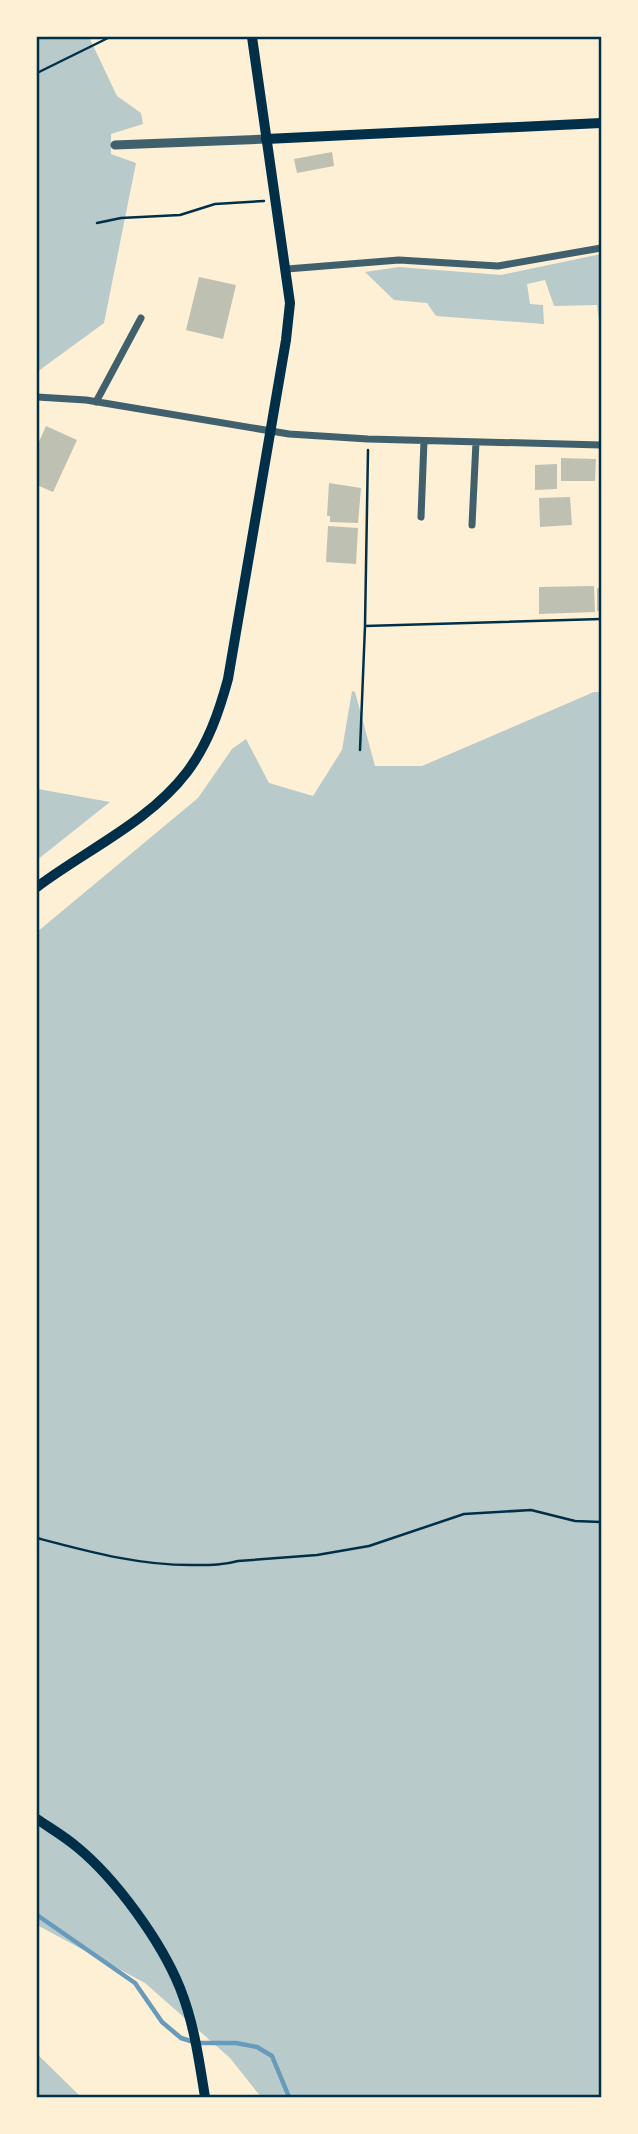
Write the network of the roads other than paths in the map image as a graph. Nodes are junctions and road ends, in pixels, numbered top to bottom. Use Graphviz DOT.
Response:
graph roads {
  1 [pos="252,37"];
  2 [pos="601,123"];
  3 [pos="266,139"];
  4 [pos="115,145"];
  5 [pos="601,248"];
  6 [pos="287,269"];
  7 [pos="141,318"];
  8 [pos="37,397"];
  9 [pos="96,402"];
  10 [pos="271,431"];
  11 [pos="424,441"];
  12 [pos="476,442"];
  13 [pos="601,445"];
  14 [pos="421,517"];
  15 [pos="472,525"];
  16 [pos="37,887"];
  17 [pos="37,1819"];
  18 [pos="205,2097"];
  1 -- 3 [label="main road"];
  2 -- 3 [label="main road"];
  3 -- 4 [label="street"];
  3 -- 6 [label="main road"];
  5 -- 6 [label="street"];
  6 -- 10 [label="main road"];
  7 -- 9 [label="street"];
  8 -- 9 [label="street"];
  9 -- 10 [label="street"];
  10 -- 11 [label="street"];
  10 -- 16 [label="main road"];
  11 -- 12 [label="street"];
  11 -- 14 [label="street"];
  12 -- 13 [label="street"];
  12 -- 15 [label="street"];
  17 -- 18 [label="main road"];
}
